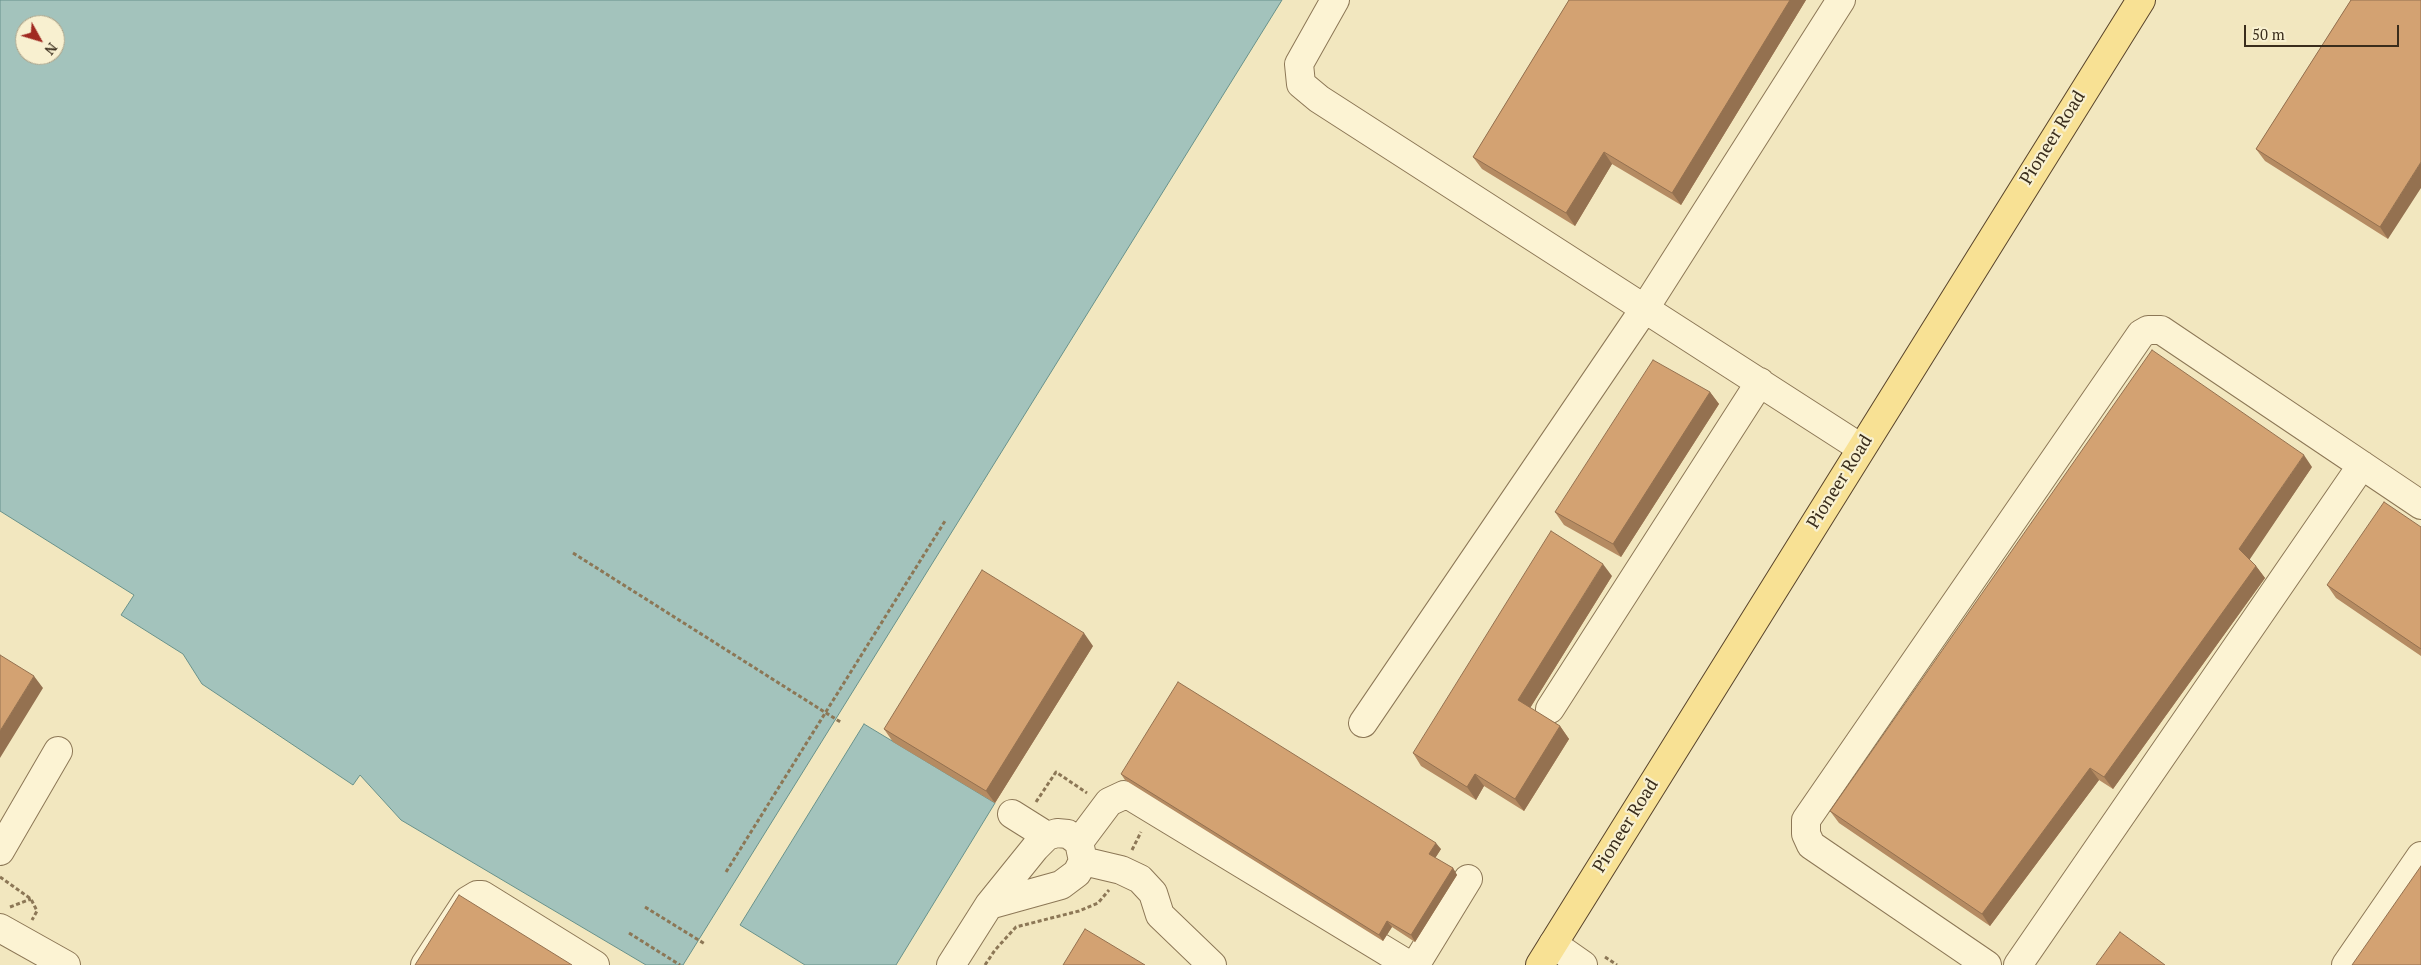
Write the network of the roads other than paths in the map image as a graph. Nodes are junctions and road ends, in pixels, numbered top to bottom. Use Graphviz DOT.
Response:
graph roads {
  1 [pos="1335,0"];
  2 [pos="1841,0"];
  3 [pos="2141,0"];
  4 [pos="1645,308"];
  5 [pos="1760,382"];
  6 [pos="1861,448"];
  7 [pos="2362,466"];
  8 [pos="2421,505"];
  9 [pos="1550,709"];
  10 [pos="1363,723"];
  11 [pos="58,751"];
  12 [pos="1012,814"];
  13 [pos="1047,836"];
  14 [pos="0,850"];
  15 [pos="1081,852"];
  16 [pos="2421,856"];
  17 [pos="1468,879"];
  18 [pos="989,905"];
  19 [pos="10,925"];
  20 [pos="1546,954"];
  21 [pos="53,962"];
  22 [pos="425,965"];
  23 [pos="595,965"];
  24 [pos="951,965"];
  25 [pos="1212,965"];
  26 [pos="1409,965"];
  27 [pos="1413,965"];
  28 [pos="1583,965"];
  29 [pos="1987,965"];
  30 [pos="2018,965"];
  31 [pos="2346,965"];
  1 -- 4 [label="street"];
  2 -- 4 [label="street"];
  3 -- 6 [label="main road, Pioneer Road"];
  4 -- 5 [label="street"];
  4 -- 10 [label="street"];
  5 -- 6 [label="street"];
  5 -- 9 [label="street"];
  6 -- 20 [label="main road, Pioneer Road"];
  7 -- 8 [label="street"];
  7 -- 29 [label="street"];
  7 -- 30 [label="street"];
  11 -- 14 [label="street"];
  12 -- 13 [label="street"];
  13 -- 15 [label="street"];
  13 -- 18 [label="street"];
  15 -- 18 [label="street"];
  15 -- 25 [label="street"];
  15 -- 26 [label="street"];
  16 -- 31 [label="street"];
  17 -- 27 [label="street"];
  18 -- 24 [label="street"];
  19 -- 21 [label="street"];
  20 -- 28 [label="street"];
  22 -- 23 [label="street"];
}
